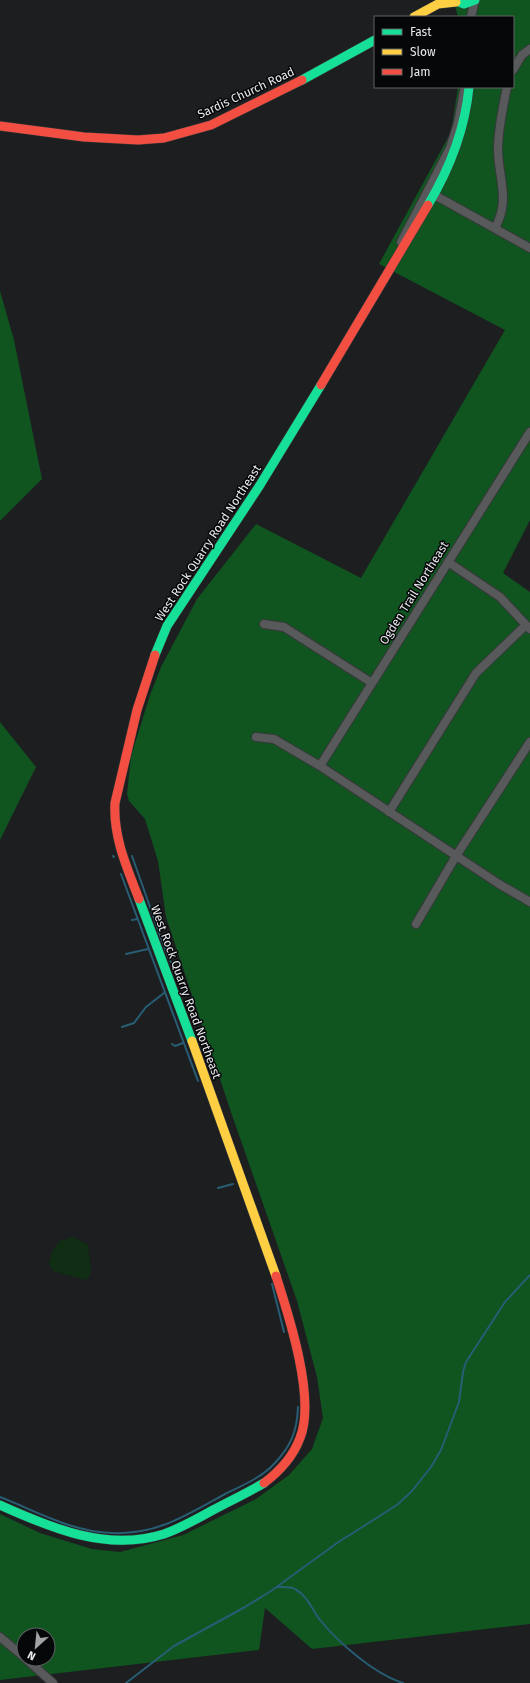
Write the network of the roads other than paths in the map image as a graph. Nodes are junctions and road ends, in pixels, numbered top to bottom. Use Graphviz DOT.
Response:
graph roads {
  1 [pos="475,0"];
  2 [pos="457,2"];
  3 [pos="435,3"];
  4 [pos="416,16"];
  5 [pos="466,16"];
  6 [pos="471,16"];
  7 [pos="374,41"];
  8 [pos="530,49"];
  9 [pos="514,68"];
  10 [pos="465,88"];
  11 [pos="470,88"];
  12 [pos="508,88"];
  13 [pos="0,126"];
  14 [pos="431,193"];
  15 [pos="495,228"];
  16 [pos="530,248"];
  17 [pos="530,432"];
  18 [pos="448,562"];
  19 [pos="264,624"];
  20 [pos="528,627"];
  21 [pos="372,683"];
  22 [pos="256,738"];
  23 [pos="530,742"];
  24 [pos="320,766"];
  25 [pos="389,812"];
  26 [pos="456,856"];
  27 [pos="530,902"];
  28 [pos="416,924"];
  29 [pos="0,1505"];
  30 [pos="0,1636"];
  31 [pos="16,1650"];
  32 [pos="35,1667"];
  33 [pos="53,1683"];
  1 -- 2 [label="street"];
  1 -- 6 [label="street"];
  2 -- 3 [label="street"];
  2 -- 5 [label="street"];
  3 -- 4 [label="street"];
  7 -- 13 [label="street, Sardis Church Road"];
  8 -- 9 [label="street"];
  10 -- 14 [label="street, West Rock Quarry Road Northeast"];
  11 -- 14 [label="street, West Rock Quarry Road Northeast"];
  12 -- 15 [label="street"];
  14 -- 15 [label="street"];
  14 -- 29 [label="street, West Rock Quarry Road Northeast"];
  15 -- 16 [label="street"];
  17 -- 18 [label="street, Ogden Trail Northeast"];
  18 -- 20 [label="street"];
  18 -- 21 [label="street, Ogden Trail Northeast"];
  19 -- 21 [label="street"];
  20 -- 25 [label="street"];
  21 -- 24 [label="street, Ogden Trail Northeast"];
  22 -- 24 [label="street"];
  23 -- 26 [label="street"];
  24 -- 25 [label="street"];
  25 -- 26 [label="street"];
  26 -- 27 [label="street"];
  26 -- 28 [label="street"];
  30 -- 31 [label="street"];
  32 -- 33 [label="street"];
}
